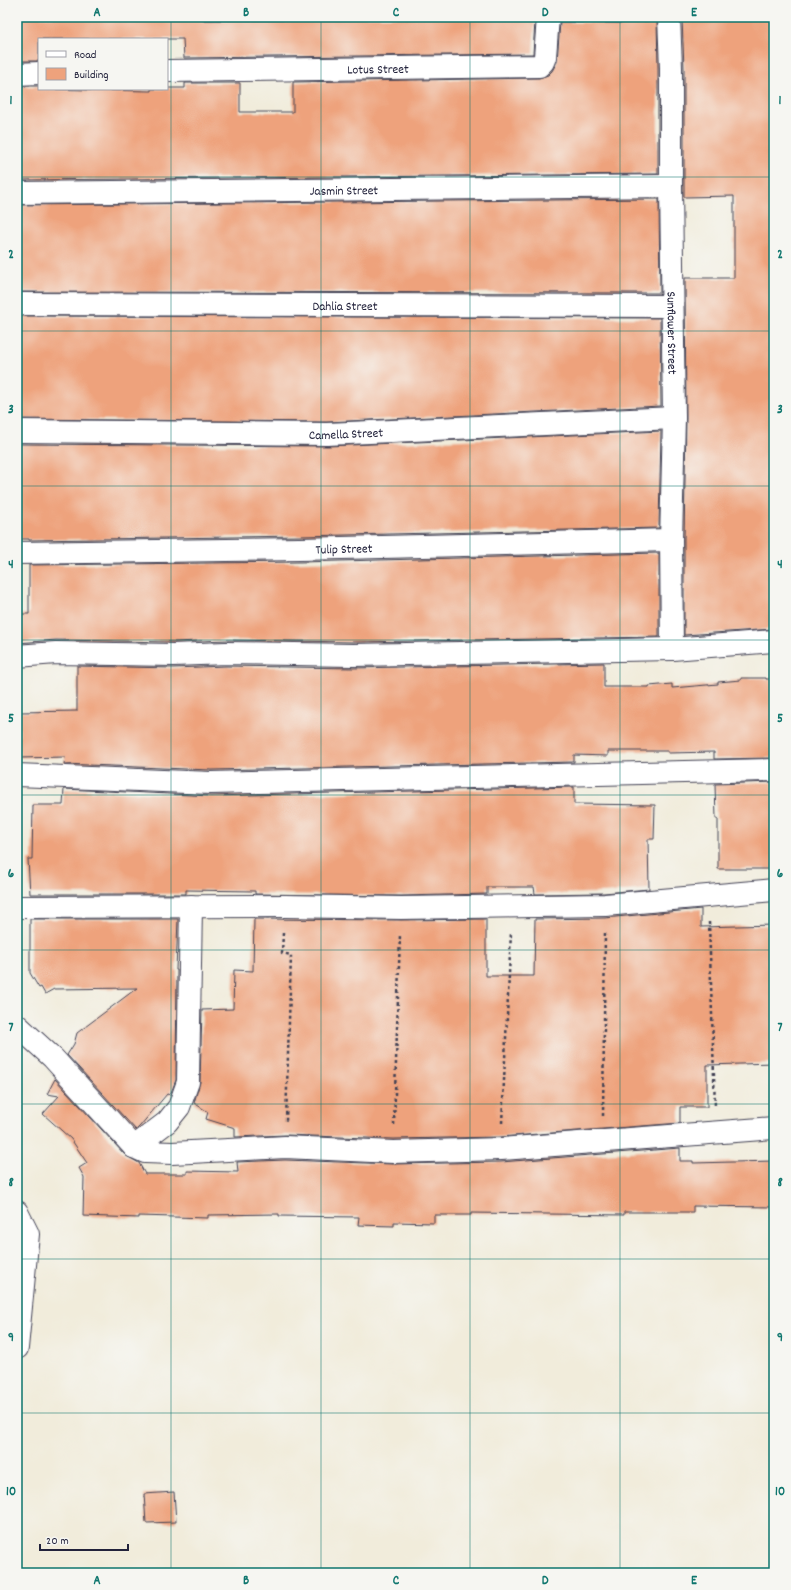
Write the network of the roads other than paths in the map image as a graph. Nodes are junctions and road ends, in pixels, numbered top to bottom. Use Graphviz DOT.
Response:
graph roads {
  1 [pos="548,17"];
  2 [pos="669,17"];
  3 [pos="168,71"];
  4 [pos="38,73"];
  5 [pos="17,74"];
  6 [pos="671,186"];
  7 [pos="17,193"];
  8 [pos="17,304"];
  9 [pos="672,306"];
  10 [pos="674,418"];
  11 [pos="17,431"];
  12 [pos="670,540"];
  13 [pos="17,553"];
  14 [pos="774,641"];
  15 [pos="672,649"];
  16 [pos="17,656"];
  17 [pos="774,770"];
  18 [pos="17,775"];
  19 [pos="774,890"];
  20 [pos="191,906"];
  21 [pos="17,907"];
  22 [pos="17,1025"];
  23 [pos="774,1128"];
  24 [pos="134,1147"];
  25 [pos="17,1212"];
  26 [pos="17,1348"];
  1 -- 3 [label="street, Lotus Street"];
  2 -- 6 [label="street, Sunflower Street"];
  4 -- 5 [label="street"];
  6 -- 7 [label="street, Jasmin Street"];
  6 -- 9 [label="street, Sunflower Street"];
  8 -- 9 [label="street, Dahlia Street"];
  9 -- 10 [label="street, Sunflower Street"];
  10 -- 11 [label="street, Camella Street"];
  10 -- 12 [label="street, Sunflower Street"];
  12 -- 13 [label="street, Tulip Street"];
  12 -- 15 [label="street, Sunflower Street"];
  14 -- 15 [label="street"];
  15 -- 16 [label="street"];
  17 -- 18 [label="street"];
  19 -- 20 [label="street"];
  20 -- 21 [label="street"];
  20 -- 24 [label="street"];
  22 -- 24 [label="street"];
  23 -- 24 [label="street"];
  25 -- 26 [label="street"];
}
